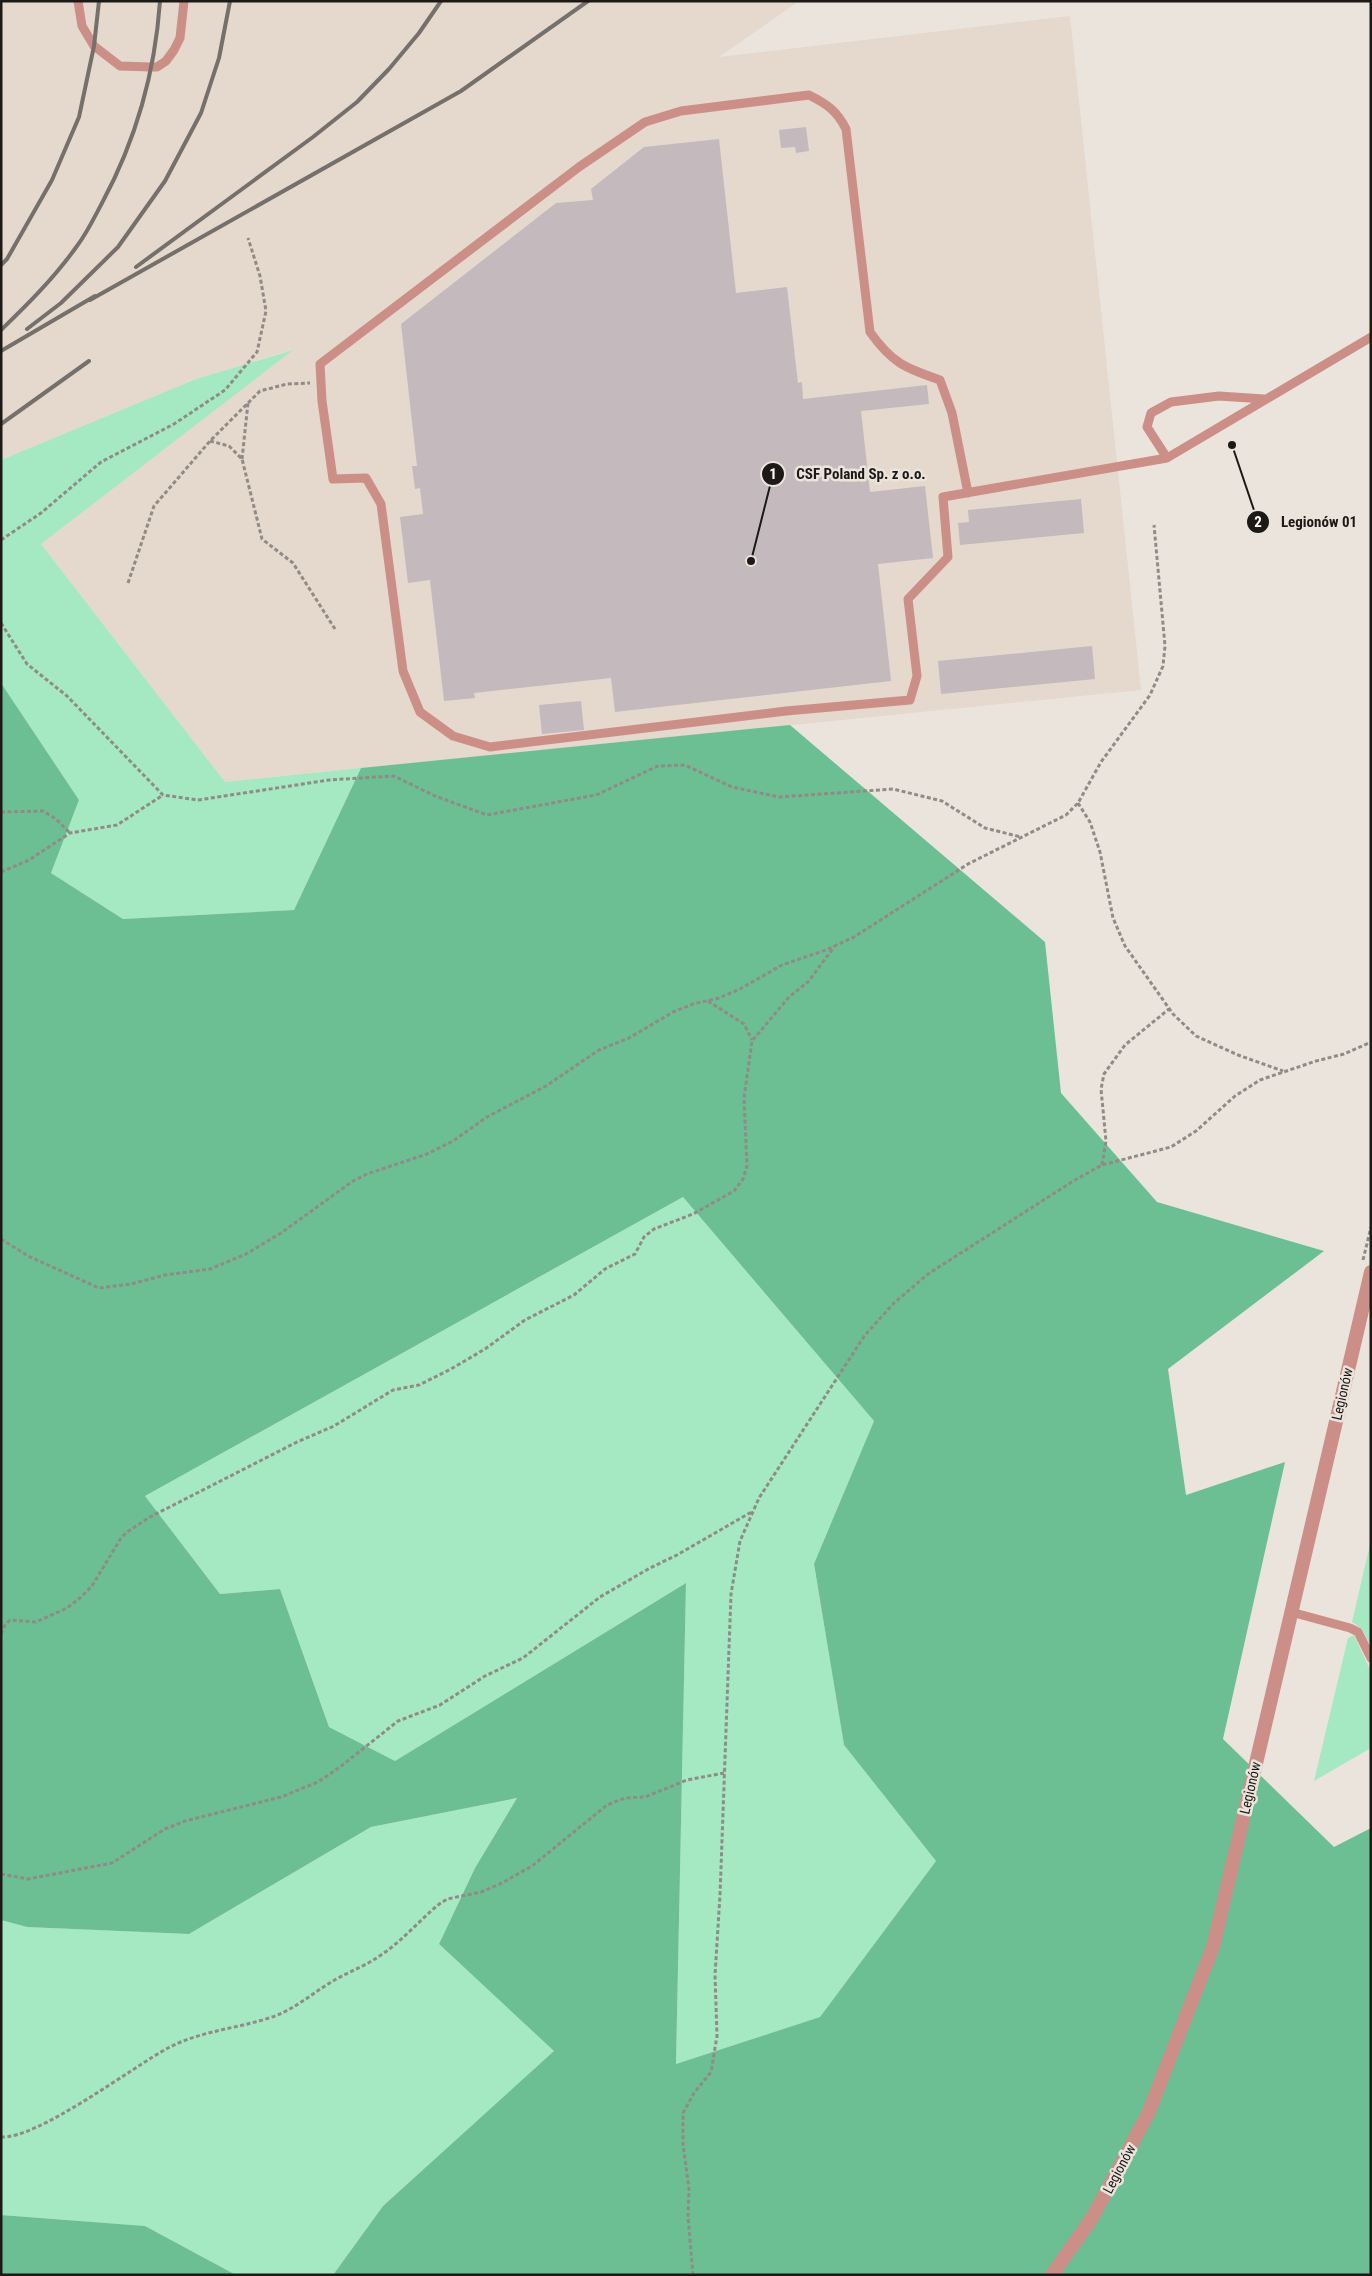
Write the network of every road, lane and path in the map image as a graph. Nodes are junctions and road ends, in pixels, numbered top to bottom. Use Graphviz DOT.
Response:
graph roads {
  1 [pos="78,1"];
  2 [pos="184,1"];
  3 [pos="248,238"];
  4 [pos="1371,337"];
  5 [pos="322,382"];
  6 [pos="1264,399"];
  7 [pos="248,403"];
  8 [pos="210,441"];
  9 [pos="1167,458"];
  10 [pos="242,459"];
  11 [pos="968,493"];
  12 [pos="1154,525"];
  13 [pos="1,540"];
  14 [pos="128,584"];
  15 [pos="1,623"];
  16 [pos="335,629"];
  17 [pos="163,795"];
  18 [pos="1078,804"];
  19 [pos="1,812"];
  20 [pos="70,834"];
  21 [pos="1022,837"];
  22 [pos="1,872"];
  23 [pos="834,946"];
  24 [pos="707,1001"];
  25 [pos="1169,1009"];
  26 [pos="752,1041"];
  27 [pos="1371,1042"];
  28 [pos="1283,1071"];
  29 [pos="1102,1165"];
  30 [pos="1371,1227"];
  31 [pos="1,1239"];
  32 [pos="1366,1268"];
  33 [pos="753,1511"];
  34 [pos="1292,1612"];
  35 [pos="1,1634"];
  36 [pos="1371,1658"];
  37 [pos="724,1773"];
  38 [pos="1,1874"];
  39 [pos="1,2137"];
  40 [pos="693,2275"];
  41 [pos="1052,2275"];
  1 -- 2 [label="lane"];
  3 -- 13 [label="path"];
  4 -- 6 [label="lane"];
  5 -- 7 [label="path"];
  5 -- 11 [label="lane"];
  5 -- 11 [label="lane"];
  6 -- 9 [label="lane"];
  6 -- 9 [label="lane"];
  7 -- 8 [label="path"];
  7 -- 10 [label="path"];
  8 -- 10 [label="path"];
  8 -- 14 [label="path"];
  9 -- 11 [label="lane"];
  10 -- 16 [label="path"];
  12 -- 18 [label="path"];
  15 -- 17 [label="path"];
  17 -- 20 [label="path"];
  17 -- 21 [label="path"];
  18 -- 21 [label="path"];
  18 -- 25 [label="path"];
  19 -- 20 [label="path"];
  20 -- 22 [label="path"];
  21 -- 23 [label="path"];
  23 -- 24 [label="path"];
  23 -- 26 [label="path"];
  24 -- 26 [label="path"];
  24 -- 31 [label="path"];
  25 -- 28 [label="path"];
  25 -- 29 [label="path"];
  26 -- 35 [label="path"];
  27 -- 28 [label="path"];
  28 -- 29 [label="path"];
  29 -- 33 [label="path"];
  30 -- 32 [label="path"];
  32 -- 34 [label="street, Legionów"];
  33 -- 37 [label="path"];
  33 -- 38 [label="path"];
  34 -- 36 [label="lane"];
  34 -- 41 [label="street, Legionów"];
  37 -- 39 [label="path"];
  37 -- 40 [label="path"];
}
